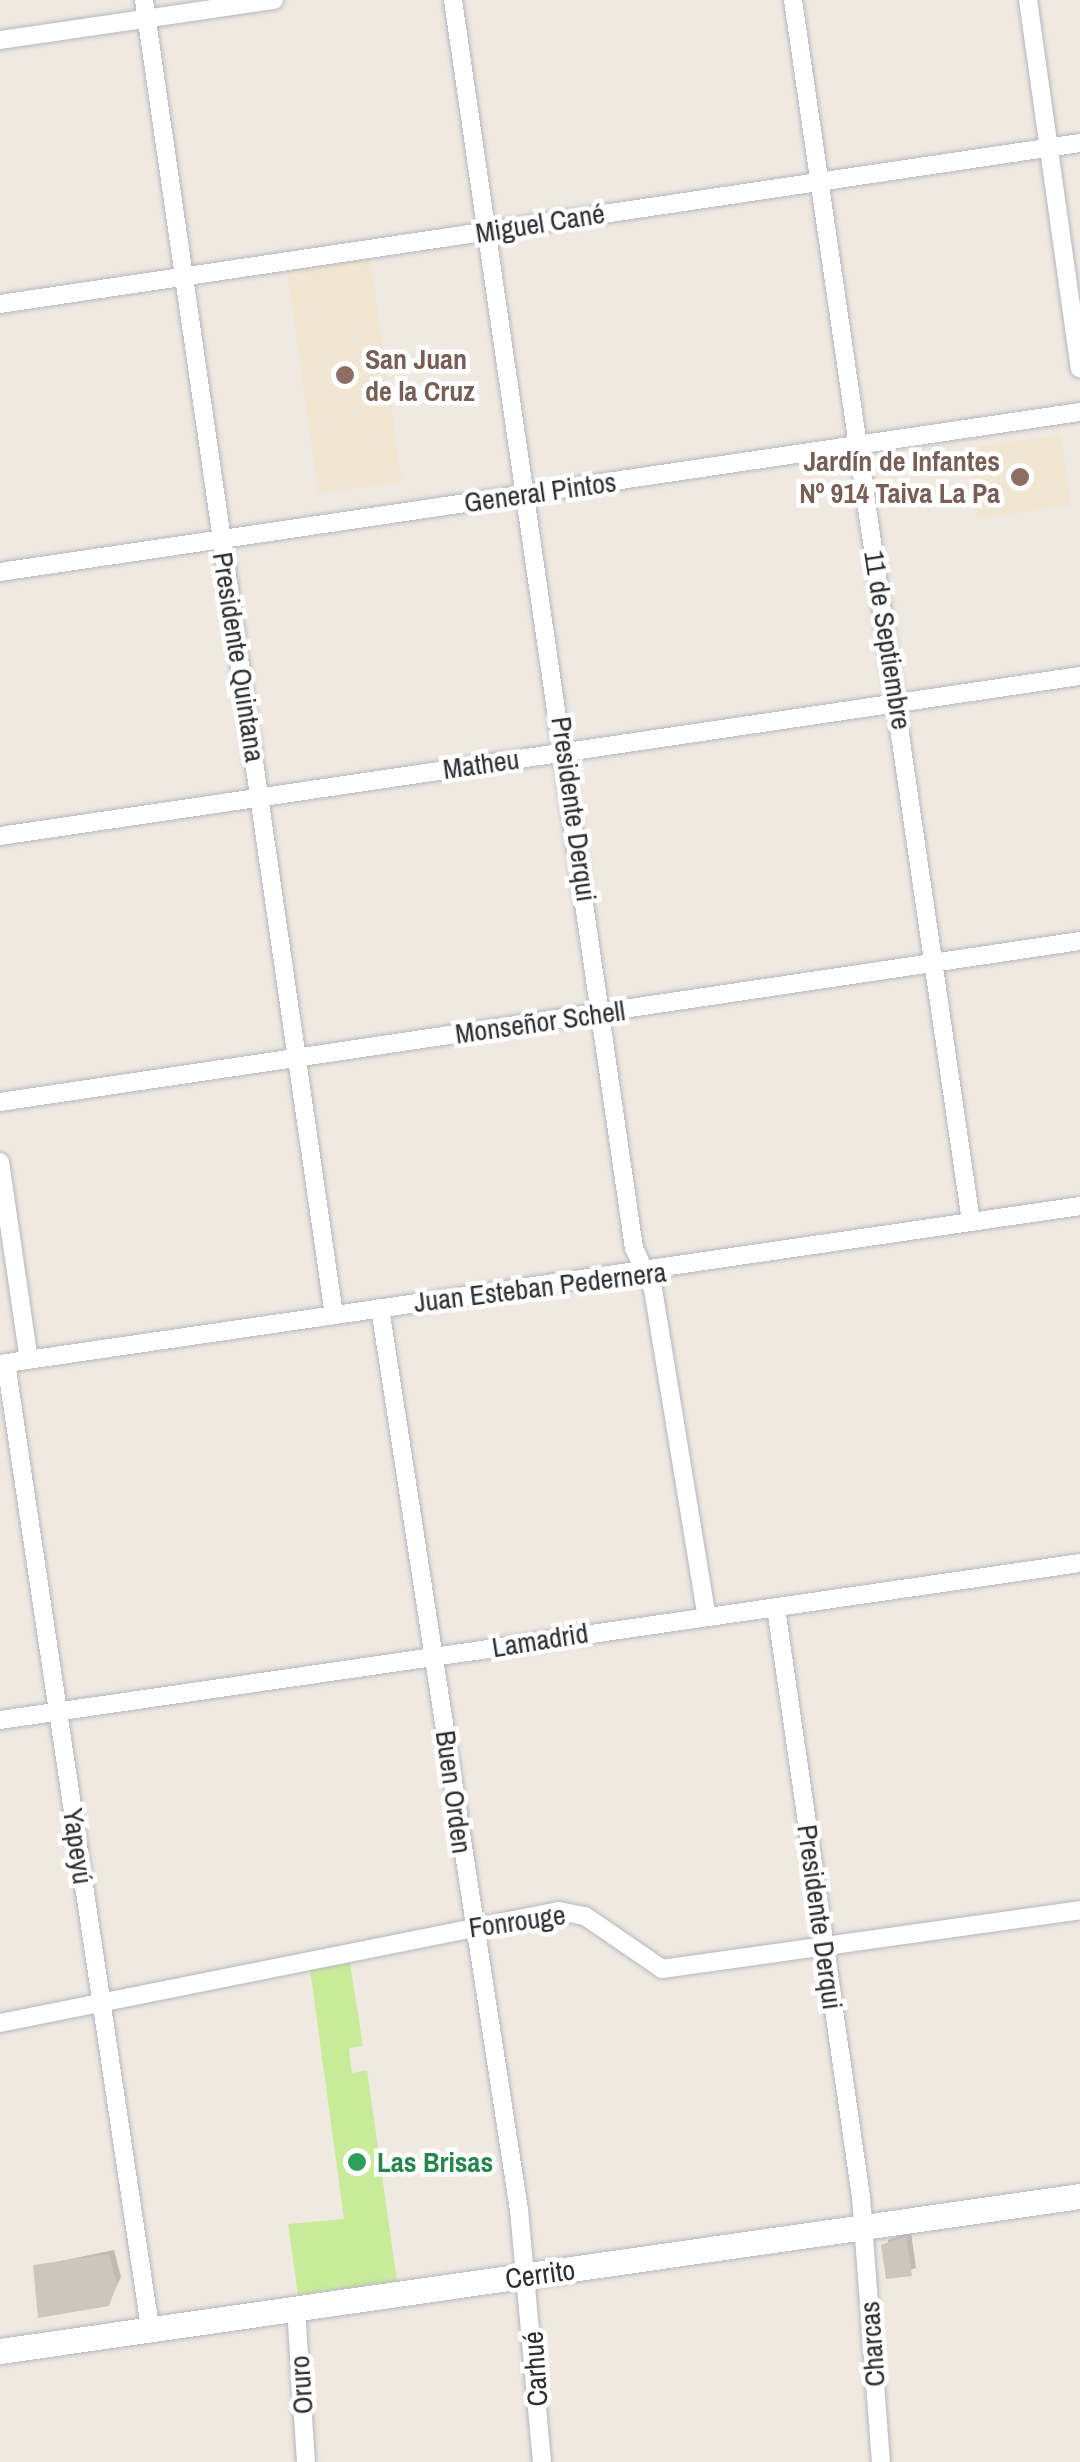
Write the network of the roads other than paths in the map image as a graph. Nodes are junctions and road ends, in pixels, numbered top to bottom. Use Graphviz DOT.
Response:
graph roads {
  1 [pos="274,0"];
  2 [pos="453,0"];
  3 [pos="793,0"];
  4 [pos="1028,0"];
  5 [pos="145,9"];
  6 [pos="0,40"];
  7 [pos="1080,143"];
  8 [pos="1048,147"];
  9 [pos="818,181"];
  10 [pos="488,231"];
  11 [pos="182,278"];
  12 [pos="0,304"];
  13 [pos="1080,368"];
  14 [pos="1080,412"];
  15 [pos="858,444"];
  16 [pos="526,494"];
  17 [pos="220,538"];
  18 [pos="0,572"];
  19 [pos="1080,676"];
  20 [pos="897,703"];
  21 [pos="565,752"];
  22 [pos="260,796"];
  23 [pos="0,836"];
  24 [pos="1080,941"];
  25 [pos="936,961"];
  26 [pos="604,1013"];
  27 [pos="298,1056"];
  28 [pos="0,1102"];
  29 [pos="0,1162"];
  30 [pos="1080,1206"];
  31 [pos="971,1221"];
  32 [pos="647,1274"];
  33 [pos="380,1308"];
  34 [pos="334,1315"];
  35 [pos="29,1360"];
  36 [pos="3,1363"];
  37 [pos="1080,1563"];
  38 [pos="776,1608"];
  39 [pos="706,1614"];
  40 [pos="435,1657"];
  41 [pos="58,1710"];
  42 [pos="0,1720"];
  43 [pos="1080,1910"];
  44 [pos="473,1926"];
  45 [pos="824,1946"];
  46 [pos="100,1999"];
  47 [pos="0,2022"];
  48 [pos="1080,2196"];
  49 [pos="863,2225"];
  50 [pos="527,2276"];
  51 [pos="296,2308"];
  52 [pos="150,2328"];
  53 [pos="0,2351"];
  54 [pos="306,2462"];
  55 [pos="542,2462"];
  56 [pos="881,2462"];
  1 -- 5 [label="street"];
  2 -- 10 [label="street, Presidente Derqui"];
  3 -- 9 [label="street, 11 de Septiembre"];
  4 -- 8 [label="street"];
  5 -- 6 [label="street"];
  5 -- 11 [label="street, Presidente Quintana"];
  7 -- 8 [label="street, Miguel Cané"];
  8 -- 9 [label="street, Miguel Cané"];
  8 -- 13 [label="street"];
  9 -- 10 [label="street, Miguel Cané"];
  9 -- 15 [label="street, 11 de Septiembre"];
  10 -- 11 [label="street, Miguel Cané"];
  10 -- 16 [label="street, Presidente Derqui"];
  11 -- 12 [label="street, Miguel Cané"];
  11 -- 17 [label="street, Presidente Quintana"];
  14 -- 15 [label="street, General Pintos"];
  15 -- 16 [label="street, General Pintos"];
  15 -- 20 [label="street, 11 de Septiembre"];
  16 -- 17 [label="street, General Pintos"];
  16 -- 21 [label="street, Presidente Derqui"];
  17 -- 18 [label="street, General Pintos"];
  17 -- 22 [label="street, Presidente Quintana"];
  19 -- 20 [label="street, Matheu"];
  20 -- 21 [label="street, Matheu"];
  20 -- 25 [label="street, 11 de Septiembre"];
  21 -- 22 [label="street, Matheu"];
  21 -- 26 [label="street, Presidente Derqui"];
  22 -- 23 [label="street, Matheu"];
  22 -- 27 [label="street, Presidente Quintana"];
  24 -- 25 [label="street, Monseñor Schell"];
  25 -- 26 [label="street, Monseñor Schell"];
  25 -- 31 [label="street, 11 de Septiembre"];
  26 -- 27 [label="street, Monseñor Schell"];
  26 -- 32 [label="street, Presidente Derqui"];
  27 -- 28 [label="street, Monseñor Schell"];
  27 -- 34 [label="street, Presidente Quintana"];
  29 -- 35 [label="street"];
  30 -- 31 [label="street, Juan Esteban Pedernera"];
  31 -- 32 [label="street, Juan Esteban Pedernera"];
  32 -- 33 [label="street, Juan Esteban Pedernera"];
  32 -- 39 [label="street, Presidente Derqui"];
  33 -- 34 [label="street, Juan Esteban Pedernera"];
  33 -- 40 [label="street, Buen Orden"];
  34 -- 35 [label="street, Juan Esteban Pedernera"];
  35 -- 36 [label="street, Juan Esteban Pedernera"];
  36 -- 41 [label="street, Yapeyú"];
  37 -- 38 [label="street, Lamadrid"];
  38 -- 39 [label="street, Lamadrid"];
  38 -- 45 [label="street, Presidente Derqui"];
  39 -- 40 [label="street, Lamadrid"];
  40 -- 41 [label="street, Lamadrid"];
  40 -- 44 [label="street, Buen Orden"];
  41 -- 42 [label="street, Lamadrid"];
  41 -- 46 [label="street, Yapeyú"];
  43 -- 45 [label="street, Fonrouge"];
  44 -- 45 [label="street, Fonrouge"];
  44 -- 46 [label="street, Fonrouge"];
  44 -- 50 [label="street, Buen Orden"];
  45 -- 49 [label="street, Presidente Derqui"];
  46 -- 47 [label="street, Fonrouge"];
  46 -- 52 [label="street, Yapeyú"];
  48 -- 49 [label="main road, Cerrito"];
  49 -- 50 [label="main road, Cerrito"];
  49 -- 56 [label="street, Charcas"];
  50 -- 51 [label="main road, Cerrito"];
  50 -- 55 [label="street, Carhué"];
  51 -- 52 [label="main road, Cerrito"];
  51 -- 54 [label="street, Oruro"];
  52 -- 53 [label="main road, Cerrito"];
}
